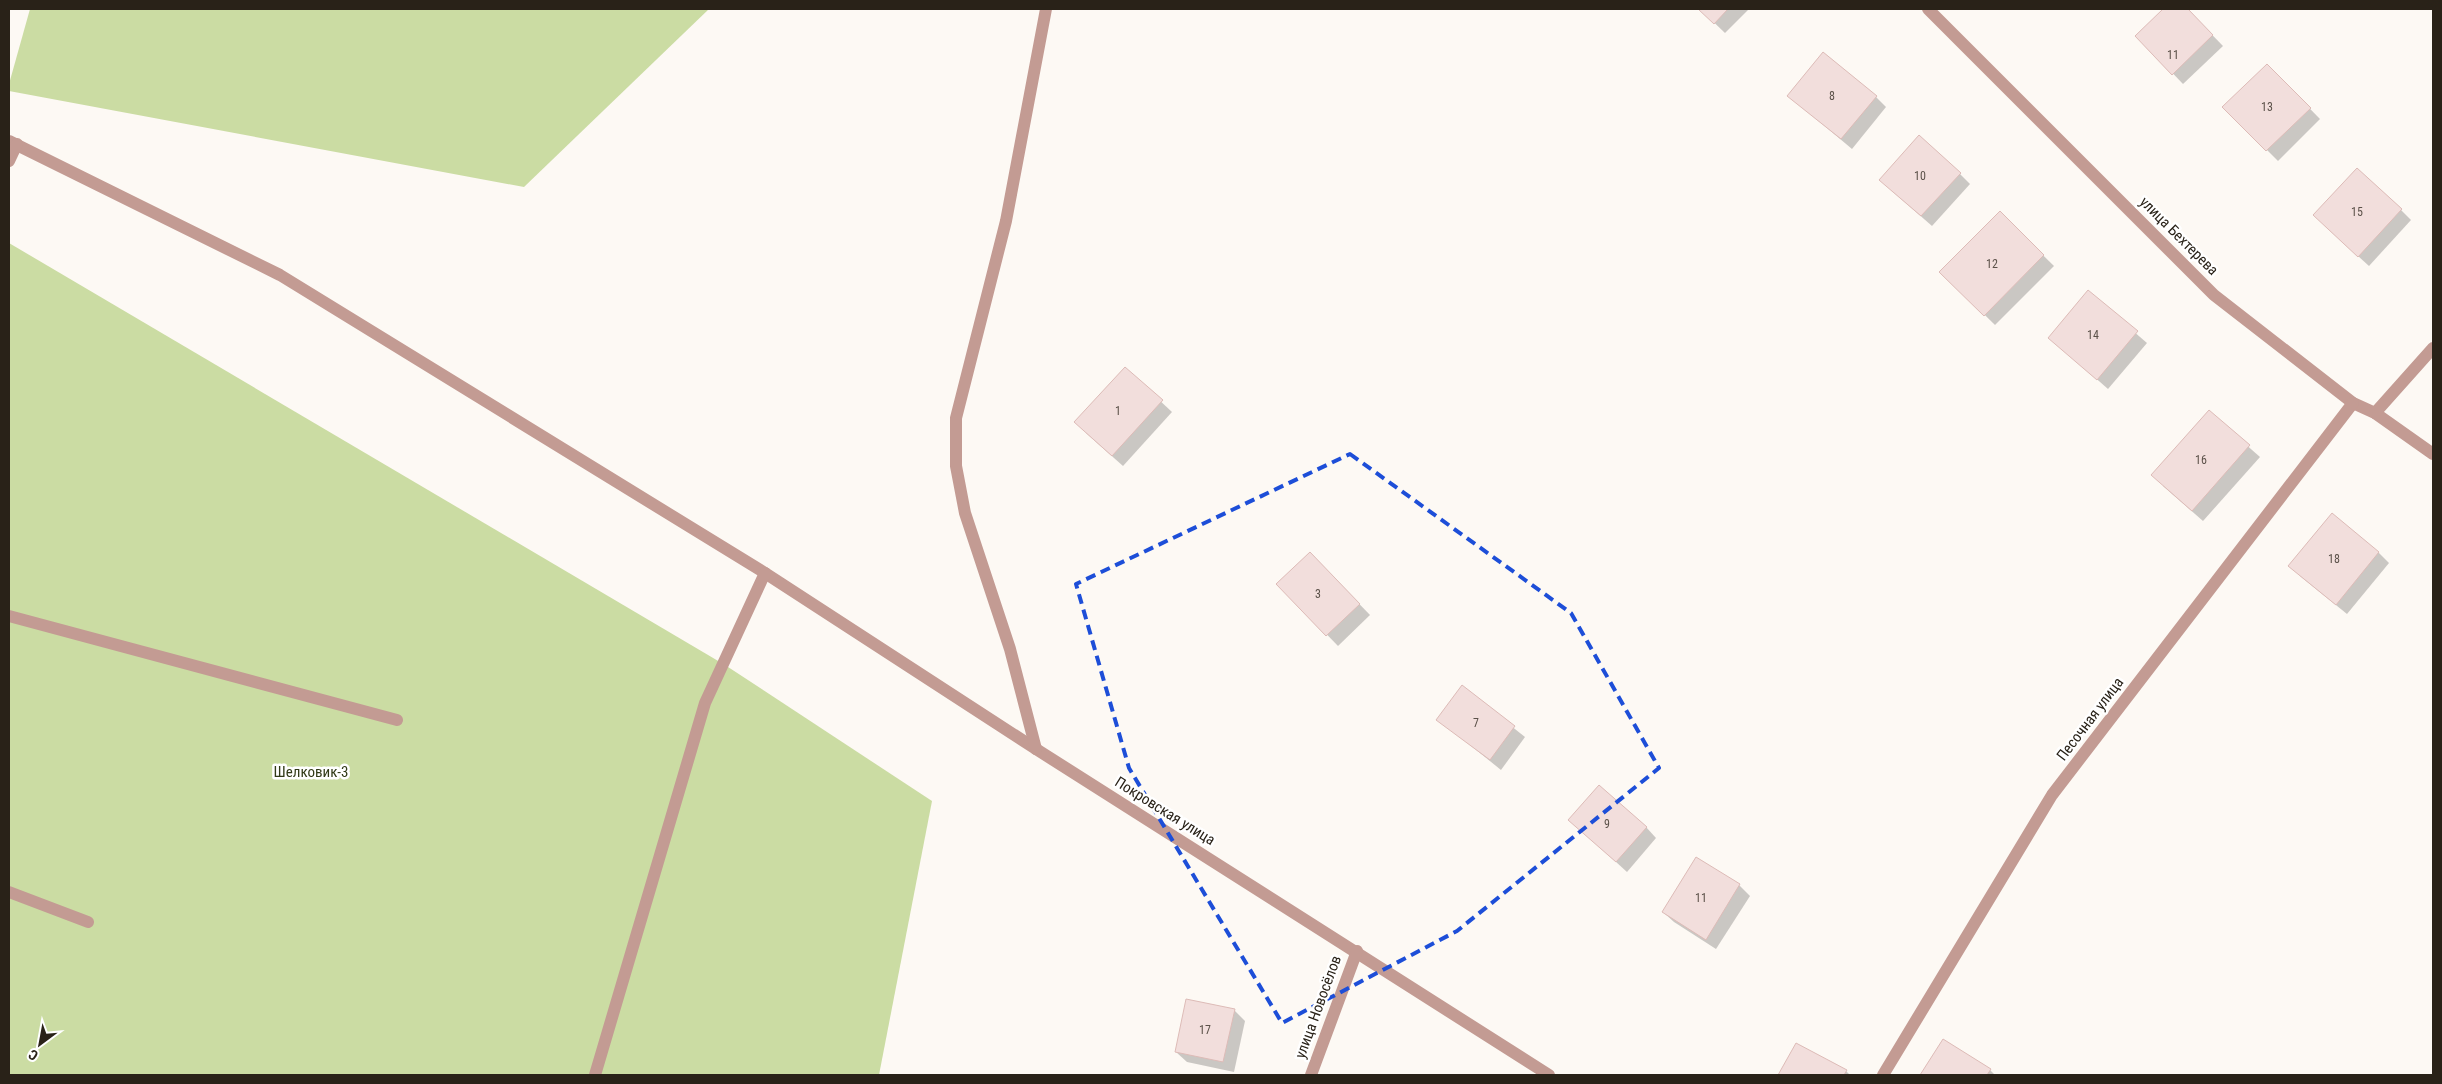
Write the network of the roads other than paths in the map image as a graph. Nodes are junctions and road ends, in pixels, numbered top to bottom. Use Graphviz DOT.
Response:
graph roads {
  1 [pos="1046,9"];
  2 [pos="1928,9"];
  3 [pos="13,142"];
  4 [pos="9,161"];
  5 [pos="2433,348"];
  6 [pos="2353,403"];
  7 [pos="2375,413"];
  8 [pos="2433,454"];
  9 [pos="765,573"];
  10 [pos="9,616"];
  11 [pos="397,720"];
  12 [pos="1036,749"];
  13 [pos="9,892"];
  14 [pos="88,922"];
  15 [pos="1357,951"];
  16 [pos="595,1075"];
  17 [pos="1311,1075"];
  18 [pos="1549,1075"];
  19 [pos="1883,1075"];
  1 -- 12 [label="street"];
  2 -- 6 [label="street, улица Бехтерева"];
  3 -- 4 [label="street"];
  3 -- 9 [label="street, Покровская улица"];
  5 -- 7 [label="street"];
  6 -- 7 [label="street, улица Бехтерева"];
  6 -- 19 [label="street, Песочная улица"];
  7 -- 8 [label="street, улица Бехтерева"];
  9 -- 12 [label="street, Покровская улица"];
  9 -- 16 [label="street"];
  10 -- 11 [label="street"];
  12 -- 15 [label="street, Покровская улица"];
  13 -- 14 [label="street"];
  15 -- 17 [label="street, улица Новосёлов"];
  15 -- 18 [label="street, Покровская улица"];
}
